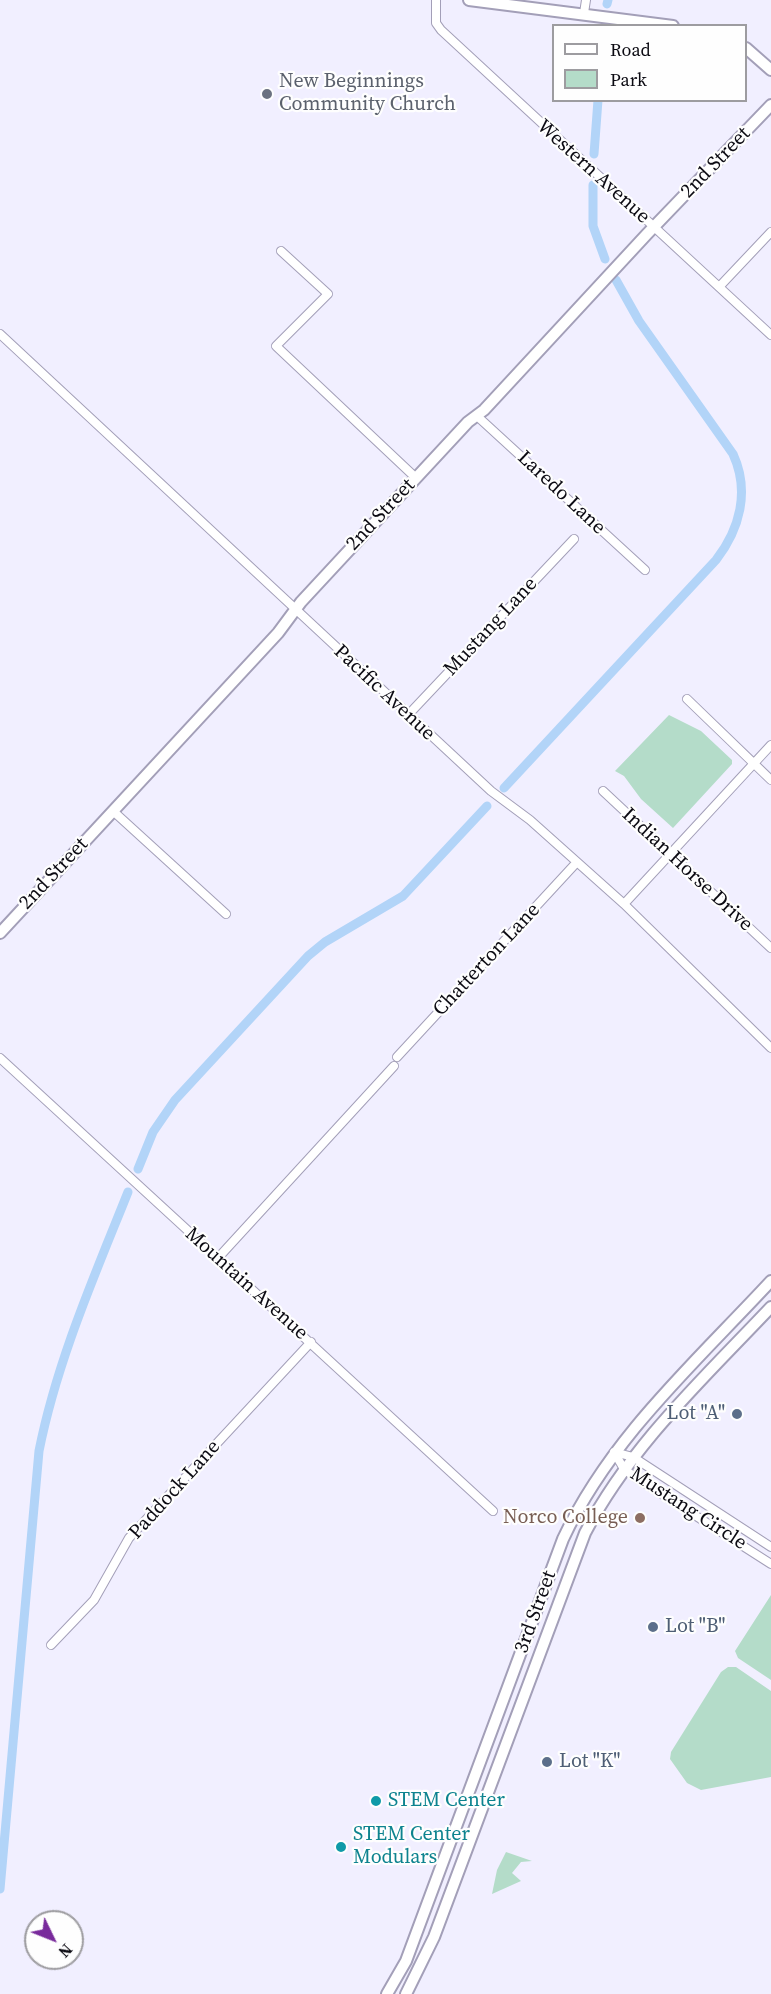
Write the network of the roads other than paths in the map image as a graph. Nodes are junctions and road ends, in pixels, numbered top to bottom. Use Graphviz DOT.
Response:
graph roads {
  1 [pos="436,0"];
  2 [pos="469,0"];
  3 [pos="586,0"];
  4 [pos="584,13"];
  5 [pos="657,24"];
  6 [pos="747,49"];
  7 [pos="771,70"];
  8 [pos="771,105"];
  9 [pos="653,227"];
  10 [pos="771,231"];
  11 [pos="281,251"];
  12 [pos="719,287"];
  13 [pos="0,334"];
  14 [pos="771,335"];
  15 [pos="477,416"];
  16 [pos="416,478"];
  17 [pos="574,539"];
  18 [pos="645,570"];
  19 [pos="295,609"];
  20 [pos="687,699"];
  21 [pos="408,715"];
  22 [pos="771,745"];
  23 [pos="753,762"];
  24 [pos="771,780"];
  25 [pos="603,792"];
  26 [pos="113,811"];
  27 [pos="669,853"];
  28 [pos="577,862"];
  29 [pos="624,904"];
  30 [pos="226,914"];
  31 [pos="0,933"];
  32 [pos="771,948"];
  33 [pos="771,1048"];
  34 [pos="397,1057"];
  35 [pos="0,1058"];
  36 [pos="394,1066"];
  37 [pos="217,1260"];
  38 [pos="771,1281"];
  39 [pos="771,1307"];
  40 [pos="311,1342"];
  41 [pos="614,1452"];
  42 [pos="633,1457"];
  43 [pos="624,1469"];
  44 [pos="493,1511"];
  45 [pos="771,1547"];
  46 [pos="771,1564"];
  47 [pos="51,1645"];
  48 [pos="515,1668"];
  49 [pos="531,1676"];
  50 [pos="387,1994"];
  51 [pos="406,1994"];
  1 -- 9 [label="street, Western Avenue"];
  2 -- 4 [label="street"];
  3 -- 4 [label="street"];
  4 -- 5 [label="street"];
  6 -- 7 [label="street"];
  8 -- 9 [label="street, 2nd Street"];
  9 -- 12 [label="street, Western Avenue"];
  9 -- 15 [label="street, 2nd Street"];
  10 -- 12 [label="street"];
  11 -- 16 [label="street"];
  12 -- 14 [label="street, Western Avenue"];
  13 -- 19 [label="street, Pacific Avenue"];
  15 -- 16 [label="street, 2nd Street"];
  15 -- 18 [label="street, Laredo Lane"];
  16 -- 19 [label="street, 2nd Street"];
  17 -- 21 [label="street, Mustang Lane"];
  19 -- 21 [label="street, Pacific Avenue"];
  19 -- 26 [label="street, 2nd Street"];
  20 -- 23 [label="street"];
  21 -- 28 [label="street, Pacific Avenue"];
  22 -- 23 [label="street"];
  23 -- 24 [label="street"];
  23 -- 27 [label="street"];
  25 -- 27 [label="street, Indian Horse Drive"];
  26 -- 30 [label="street"];
  26 -- 31 [label="street, 2nd Street"];
  27 -- 29 [label="street"];
  27 -- 32 [label="street, Indian Horse Drive"];
  28 -- 29 [label="street, Pacific Avenue"];
  28 -- 34 [label="street, Chatterton Lane"];
  29 -- 33 [label="street, Pacific Avenue"];
  35 -- 37 [label="street, Mountain Avenue"];
  36 -- 37 [label="street"];
  37 -- 40 [label="street, Mountain Avenue"];
  38 -- 41 [label="street, 3rd Street"];
  39 -- 42 [label="street, 3rd Street"];
  40 -- 44 [label="street, Mountain Avenue"];
  40 -- 47 [label="street, Paddock Lane"];
  41 -- 42 [label="street, Mustang Circle"];
  41 -- 43 [label="street, Mustang Circle"];
  41 -- 48 [label="street, 3rd Street"];
  42 -- 43 [label="street, 3rd Street"];
  42 -- 45 [label="street, Mustang Circle"];
  43 -- 46 [label="street, Mustang Circle"];
  43 -- 49 [label="street, 3rd Street"];
  48 -- 49 [label="street"];
  48 -- 50 [label="street, 3rd Street"];
  49 -- 51 [label="street, 3rd Street"];
}
